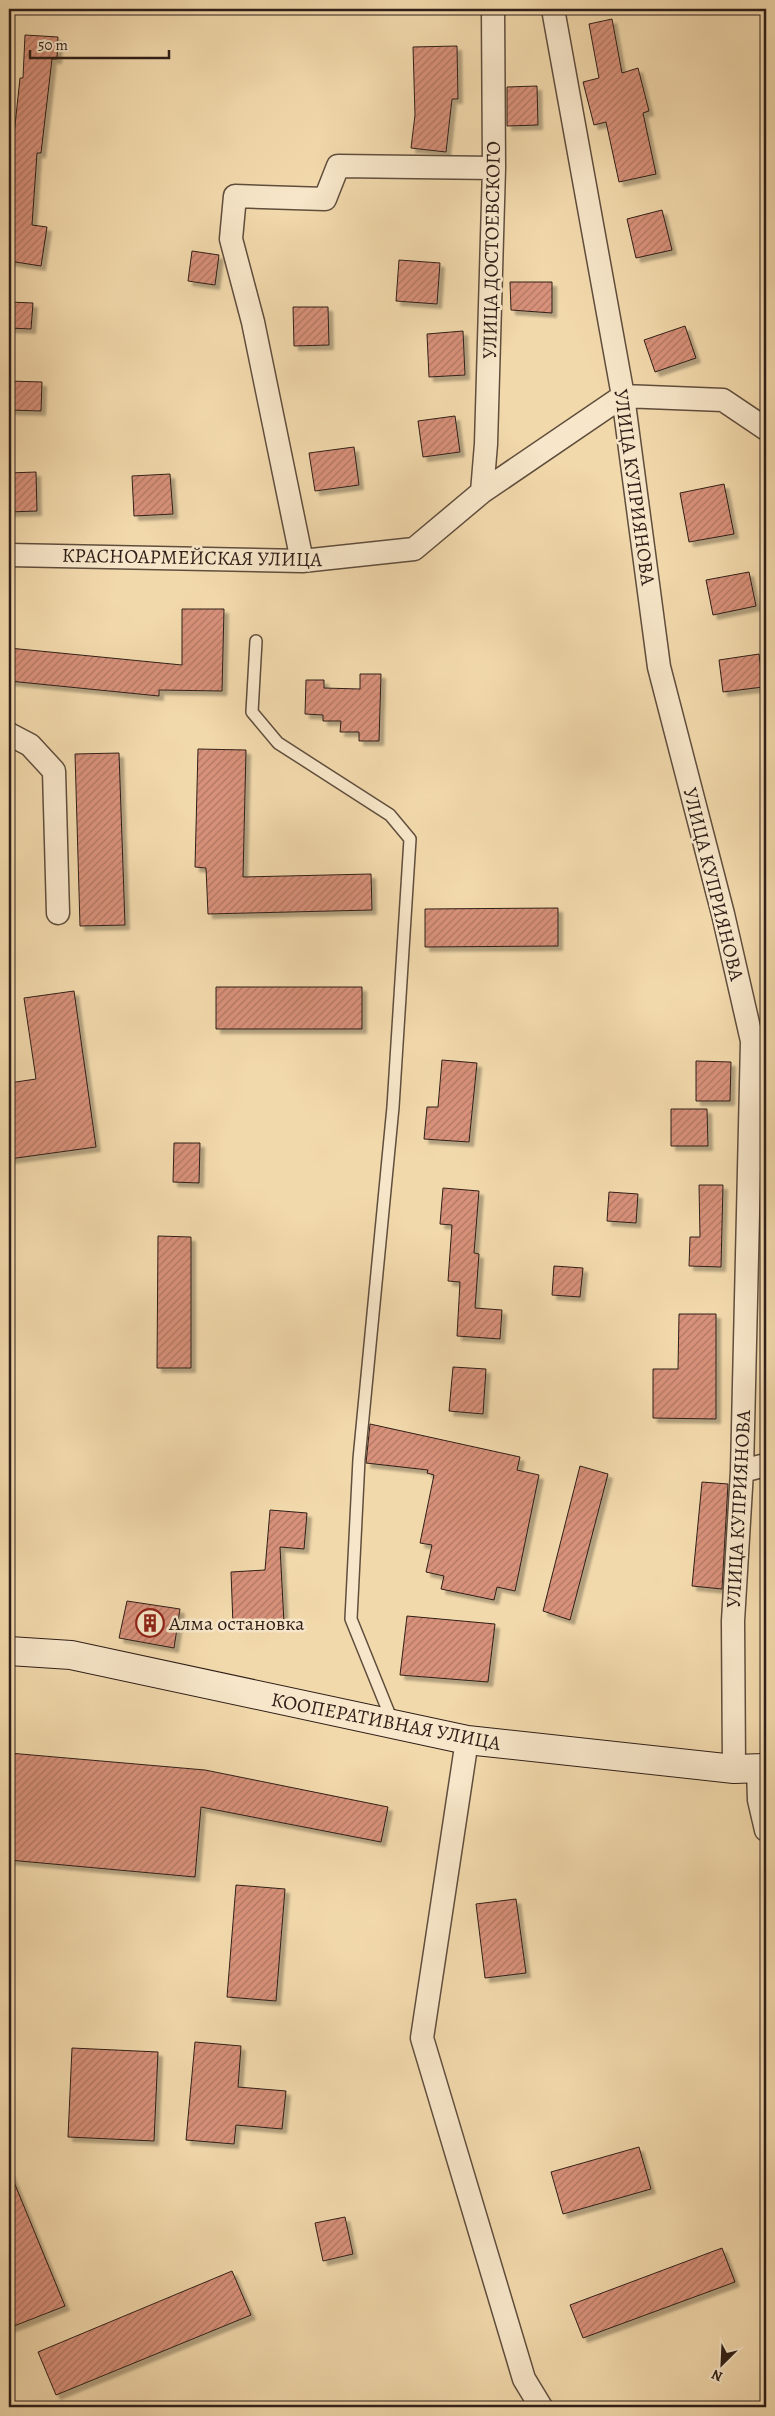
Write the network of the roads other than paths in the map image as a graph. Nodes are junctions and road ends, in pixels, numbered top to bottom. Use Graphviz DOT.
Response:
graph roads {
  1 [pos="493,9"];
  2 [pos="553,9"];
  3 [pos="494,168"];
  4 [pos="623,396"];
  5 [pos="766,429"];
  6 [pos="482,492"];
  7 [pos="9,555"];
  8 [pos="302,561"];
  9 [pos="256,641"];
  10 [pos="9,734"];
  11 [pos="58,913"];
  12 [pos="766,1465"];
  13 [pos="742,1471"];
  14 [pos="9,1651"];
  15 [pos="394,1724"];
  16 [pos="467,1740"];
  17 [pos="753,1769"];
  18 [pos="766,1830"];
  19 [pos="541,2407"];
  1 -- 3 [label="street, УЛИЦА ДОСТОЕВСКОГО"];
  2 -- 4 [label="street, УЛИЦА КУПРИЯНОВА"];
  3 -- 6 [label="street, УЛИЦА ДОСТОЕВСКОГО"];
  3 -- 8 [label="street"];
  4 -- 5 [label="street"];
  4 -- 6 [label="street, КРАСНОАРМЕЙСКАЯ УЛИЦА"];
  4 -- 13 [label="street, УЛИЦА КУПРИЯНОВА"];
  6 -- 8 [label="street, КРАСНОАРМЕЙСКАЯ УЛИЦА"];
  7 -- 8 [label="street, КРАСНОАРМЕЙСКАЯ УЛИЦА"];
  9 -- 15 [label="lane"];
  10 -- 11 [label="street"];
  12 -- 13 [label="street"];
  13 -- 17 [label="street, УЛИЦА КУПРИЯНОВА"];
  14 -- 15 [label="main road, КООПЕРАТИВНАЯ УЛИЦА"];
  15 -- 16 [label="main road, КООПЕРАТИВНАЯ УЛИЦА"];
  16 -- 17 [label="main road, КООПЕРАТИВНАЯ УЛИЦА"];
  16 -- 19 [label="street"];
  17 -- 18 [label="street, УЛИЦА КУПРИЯНОВА"];
}
